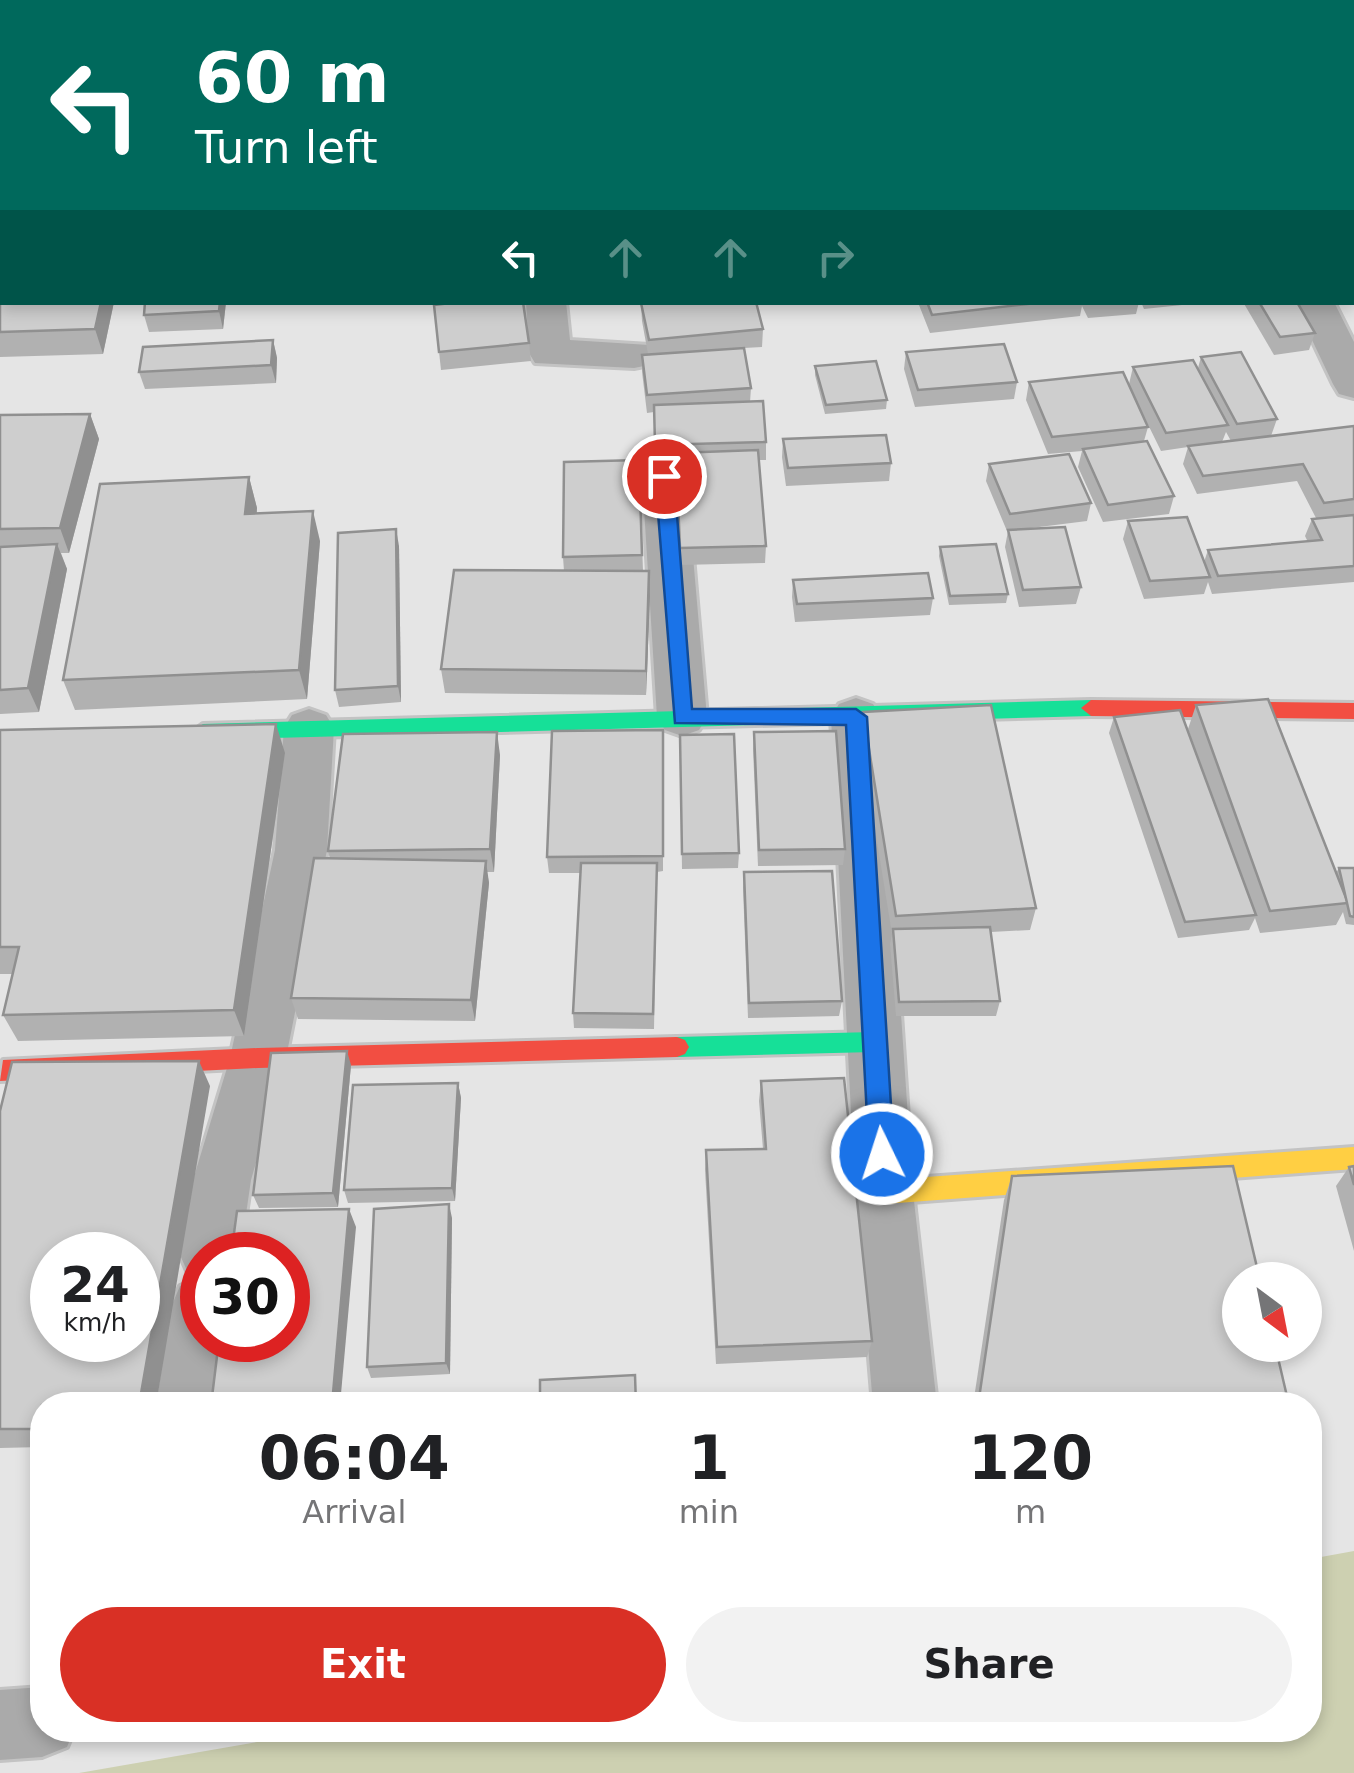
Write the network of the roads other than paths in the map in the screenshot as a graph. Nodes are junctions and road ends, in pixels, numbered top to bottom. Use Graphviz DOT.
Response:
graph roads {
  1 [pos="546,305"];
  2 [pos="1315,305"];
  3 [pos="634,355"];
  4 [pos="1354,384"];
  5 [pos="664,476"];
  6 [pos="1354,711"];
  7 [pos="682,717"];
  8 [pos="856,717"];
  9 [pos="309,728"];
  10 [pos="170,734"];
  11 [pos="874,1042"];
  12 [pos="258,1058"];
  13 [pos="3,1071"];
  14 [pos="1354,1158"];
  15 [pos="884,1192"];
  16 [pos="214,1232"];
  17 [pos="194,1362"];
  18 [pos="190,1392"];
  19 [pos="904,1392"];
  20 [pos="30,1723"];
  21 [pos="0,1725"];
  1 -- 3 [label="street"];
  2 -- 4 [label="street"];
  5 -- 7 [label="street"];
  6 -- 8 [label="street"];
  7 -- 8 [label="street"];
  7 -- 9 [label="street"];
  8 -- 11 [label="street"];
  9 -- 10 [label="street"];
  9 -- 12 [label="street"];
  11 -- 12 [label="street"];
  11 -- 15 [label="street"];
  12 -- 13 [label="street"];
  12 -- 16 [label="street"];
  14 -- 15 [label="street"];
  15 -- 19 [label="street"];
  17 -- 18 [label="street"];
  20 -- 21 [label="street"];
}
